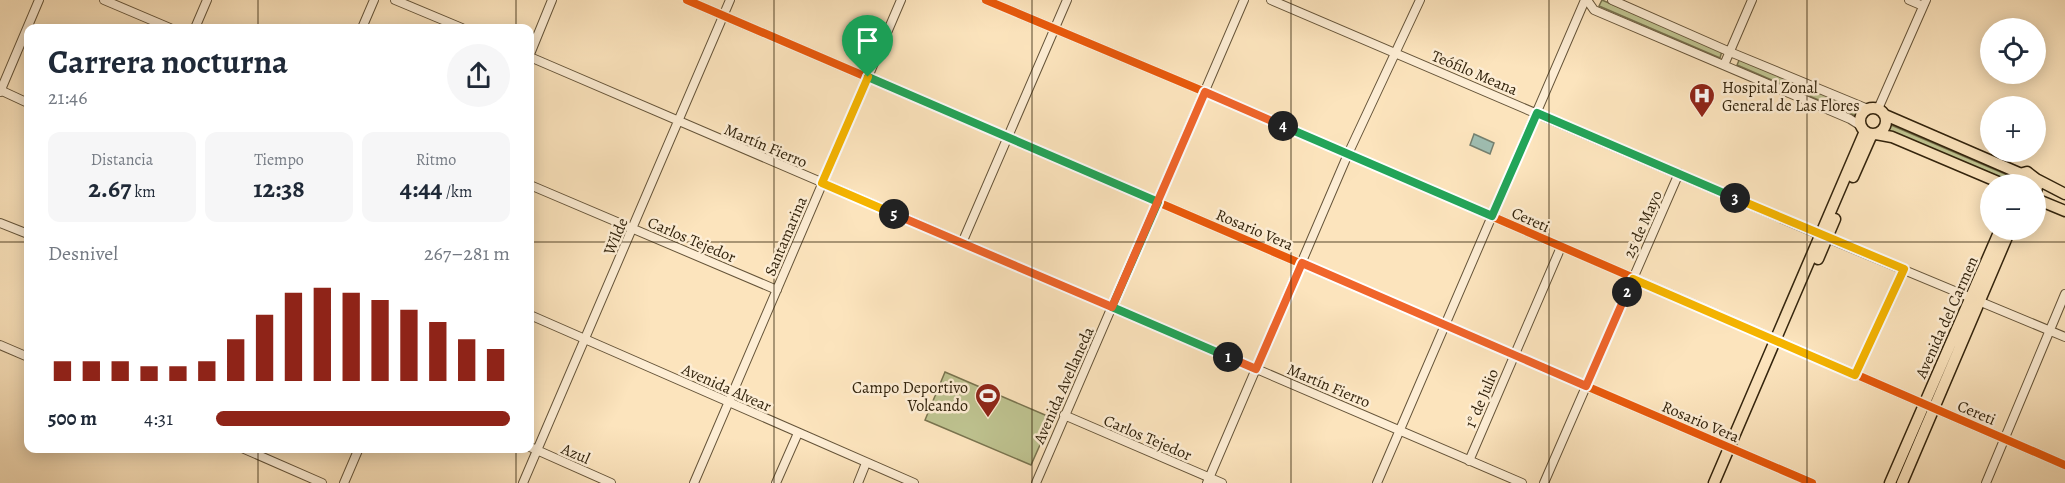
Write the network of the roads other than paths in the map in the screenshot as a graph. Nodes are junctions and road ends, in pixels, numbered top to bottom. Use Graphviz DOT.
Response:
graph roads {
  1 [pos="39,0"];
  2 [pos="104,0"];
  3 [pos="207,0"];
  4 [pos="374,0"];
  5 [pos="395,0"];
  6 [pos="552,0"];
  7 [pos="687,0"];
  8 [pos="730,0"];
  9 [pos="901,0"];
  10 [pos="986,0"];
  11 [pos="1067,0"];
  12 [pos="1244,0"];
  13 [pos="1271,0"];
  14 [pos="1420,0"];
  15 [pos="1586,0"];
  16 [pos="1612,0"];
  17 [pos="1752,0"];
  18 [pos="1909,0"];
  19 [pos="1925,3"];
  20 [pos="723,16"];
  21 [pos="29,24"];
  22 [pos="161,24"];
  23 [pos="197,24"];
  24 [pos="364,24"];
  25 [pos="452,24"];
  26 [pos="1055,29"];
  27 [pos="24,35"];
  28 [pos="534,46"];
  29 [pos="1396,52"];
  30 [pos="1730,52"];
  31 [pos="534,58"];
  32 [pos="1724,65"];
  33 [pos="868,77"];
  34 [pos="0,91"];
  35 [pos="1205,92"];
  36 [pos="24,100"];
  37 [pos="1877,111"];
  38 [pos="1537,113"];
  39 [pos="679,122"];
  40 [pos="1868,131"];
  41 [pos="1008,137"];
  42 [pos="1348,154"];
  43 [pos="1679,173"];
  44 [pos="2019,173"];
  45 [pos="1980,174"];
  46 [pos="2030,174"];
  47 [pos="822,183"];
  48 [pos="2046,184"];
  49 [pos="534,186"];
  50 [pos="2065,194"];
  51 [pos="1158,202"];
  52 [pos="2046,203"];
  53 [pos="2065,211"];
  54 [pos="1492,216"];
  55 [pos="0,223"];
  56 [pos="633,228"];
  57 [pos="24,232"];
  58 [pos="1824,236"];
  59 [pos="1996,240"];
  60 [pos="2005,240"];
  61 [pos="962,243"];
  62 [pos="1561,247"];
  63 [pos="1302,263"];
  64 [pos="1904,269"];
  65 [pos="1633,279"];
  66 [pos="777,290"];
  67 [pos="2065,294"];
  68 [pos="1975,299"];
  69 [pos="1112,307"];
  70 [pos="534,317"];
  71 [pos="1445,325"];
  72 [pos="2050,330"];
  73 [pos="2065,337"];
  74 [pos="586,339"];
  75 [pos="1779,342"];
  76 [pos="0,345"];
  77 [pos="24,355"];
  78 [pos="1514,355"];
  79 [pos="1256,369"];
  80 [pos="1855,375"];
  81 [pos="1586,386"];
  82 [pos="729,402"];
  83 [pos="1929,406"];
  84 [pos="1064,415"];
  85 [pos="1400,431"];
  86 [pos="798,433"];
  87 [pos="2004,438"];
  88 [pos="534,447"];
  89 [pos="534,449"];
  90 [pos="1732,449"];
  91 [pos="253,453"];
  92 [pos="357,453"];
  93 [pos="532,453"];
  94 [pos="1469,460"];
  95 [pos="866,463"];
  96 [pos="2065,465"];
  97 [pos="1208,480"];
  98 [pos="322,483"];
  99 [pos="344,483"];
  100 [pos="523,483"];
  101 [pos="611,483"];
  102 [pos="694,483"];
  103 [pos="776,483"];
  104 [pos="858,483"];
  105 [pos="914,483"];
  106 [pos="1036,483"];
  107 [pos="1222,483"];
  108 [pos="1377,483"];
  109 [pos="1522,483"];
  110 [pos="1544,483"];
  111 [pos="1714,483"];
  112 [pos="1722,483"];
  113 [pos="1812,483"];
  114 [pos="1890,483"];
  115 [pos="1902,483"];
  116 [pos="1986,483"];
  1 -- 21 [label="street"];
  2 -- 22 [label="street"];
  3 -- 23 [label="street"];
  4 -- 24 [label="street"];
  5 -- 25 [label="street"];
  6 -- 28 [label="street"];
  7 -- 20 [label="street, Rosario Vera"];
  8 -- 20 [label="street, Wilde"];
  9 -- 33 [label="street, Santamarina"];
  10 -- 26 [label="street, Cereti"];
  11 -- 26 [label="street"];
  12 -- 35 [label="street, Avenida Avellaneda"];
  13 -- 29 [label="street, Teófilo Meana"];
  14 -- 29 [label="street"];
  15 -- 32 [label="street"];
  15 -- 38 [label="street"];
  16 -- 30 [label="street"];
  17 -- 30 [label="street"];
  18 -- 19 [label="street"];
  19 -- 37 [label="street"];
  20 -- 33 [label="street, Rosario Vera"];
  20 -- 39 [label="street, Wilde"];
  26 -- 35 [label="street, Cereti"];
  26 -- 41 [label="street"];
  27 -- 34 [label="street"];
  29 -- 38 [label="street, Teófilo Meana"];
  29 -- 42 [label="street"];
  30 -- 32 [label="street"];
  30 -- 37 [label="street"];
  31 -- 39 [label="street, Martín Fierro"];
  32 -- 40 [label="street"];
  33 -- 41 [label="street, Rosario Vera"];
  33 -- 47 [label="street, Santamarina"];
  34 -- 36 [label="street"];
  35 -- 42 [label="street, Cereti"];
  35 -- 51 [label="street, Avenida Avellaneda"];
  37 -- 40 [label="main road"];
  37 -- 40 [label="main road"];
  37 -- 44 [label="main road"];
  38 -- 43 [label="street, Teófilo Meana"];
  38 -- 54 [label="street"];
  39 -- 47 [label="street, Martín Fierro"];
  39 -- 56 [label="street, Wilde"];
  40 -- 45 [label="main road"];
  40 -- 58 [label="main road"];
  41 -- 51 [label="street, Rosario Vera"];
  41 -- 61 [label="street"];
  42 -- 54 [label="street, Cereti"];
  42 -- 63 [label="street"];
  43 -- 58 [label="street, Teófilo Meana"];
  43 -- 65 [label="street, 25 de Mayo"];
  44 -- 46 [label="main road"];
  47 -- 61 [label="street, Martín Fierro"];
  47 -- 66 [label="street, Santamarina"];
  48 -- 50 [label="main road"];
  49 -- 56 [label="street, Carlos Tejedor"];
  51 -- 63 [label="street, Rosario Vera"];
  51 -- 69 [label="street, Avenida Avellaneda"];
  52 -- 53 [label="main road"];
  54 -- 62 [label="street, Cereti"];
  54 -- 71 [label="street"];
  55 -- 57 [label="street"];
  56 -- 66 [label="street, Carlos Tejedor"];
  56 -- 74 [label="street, Wilde"];
  58 -- 64 [label="street, Teófilo Meana"];
  58 -- 75 [label="main road"];
  59 -- 68 [label="main road, Avenida del Carmen"];
  60 -- 68 [label="main road, Avenida del Carmen"];
  61 -- 69 [label="street, Martín Fierro"];
  62 -- 65 [label="street, Cereti"];
  62 -- 78 [label="street, 1° de Julio"];
  63 -- 71 [label="street, Rosario Vera"];
  63 -- 79 [label="street"];
  64 -- 68 [label="street, Teófilo Meana"];
  64 -- 80 [label="street"];
  65 -- 75 [label="street, Cereti"];
  65 -- 81 [label="street, 25 de Mayo"];
  66 -- 82 [label="street, Santamarina"];
  67 -- 72 [label="street"];
  68 -- 72 [label="street, Teófilo Meana"];
  68 -- 83 [label="main road, Avenida del Carmen"];
  69 -- 79 [label="street, Martín Fierro"];
  69 -- 84 [label="street, Avenida Avellaneda"];
  70 -- 74 [label="street, Avenida Alvear"];
  71 -- 78 [label="street, Rosario Vera"];
  71 -- 85 [label="street"];
  72 -- 73 [label="street, Teófilo Meana"];
  72 -- 87 [label="street"];
  74 -- 82 [label="street, Avenida Alvear"];
  74 -- 88 [label="street, Wilde"];
  75 -- 80 [label="street, Cereti"];
  75 -- 90 [label="main road"];
  76 -- 77 [label="street"];
  78 -- 81 [label="street, Rosario Vera"];
  78 -- 94 [label="street, 1° de Julio"];
  79 -- 85 [label="street, Martín Fierro"];
  79 -- 97 [label="street"];
  80 -- 83 [label="street, Cereti"];
  81 -- 90 [label="street, Rosario Vera"];
  81 -- 110 [label="street, 25 de Mayo"];
  82 -- 86 [label="street, Avenida Alvear"];
  82 -- 102 [label="street, Santamarina"];
  83 -- 87 [label="street, Cereti"];
  83 -- 114 [label="main road, Avenida del Carmen"];
  83 -- 115 [label="main road, Avenida del Carmen"];
  84 -- 97 [label="street, Carlos Tejedor"];
  84 -- 106 [label="street, Avenida Avellaneda"];
  85 -- 94 [label="street, Martín Fierro"];
  85 -- 108 [label="street"];
  86 -- 95 [label="street, Avenida Alvear"];
  86 -- 103 [label="street"];
  87 -- 96 [label="street, Cereti"];
  87 -- 116 [label="street"];
  89 -- 101 [label="street, Azul"];
  90 -- 111 [label="main road"];
  90 -- 112 [label="main road"];
  90 -- 113 [label="street, Rosario Vera"];
  91 -- 98 [label="street"];
  92 -- 99 [label="street"];
  93 -- 100 [label="street, Wilde"];
  94 -- 109 [label="street, Martín Fierro"];
  95 -- 104 [label="street"];
  95 -- 105 [label="street, Avenida Alvear"];
  97 -- 107 [label="street, Carlos Tejedor"];
}
